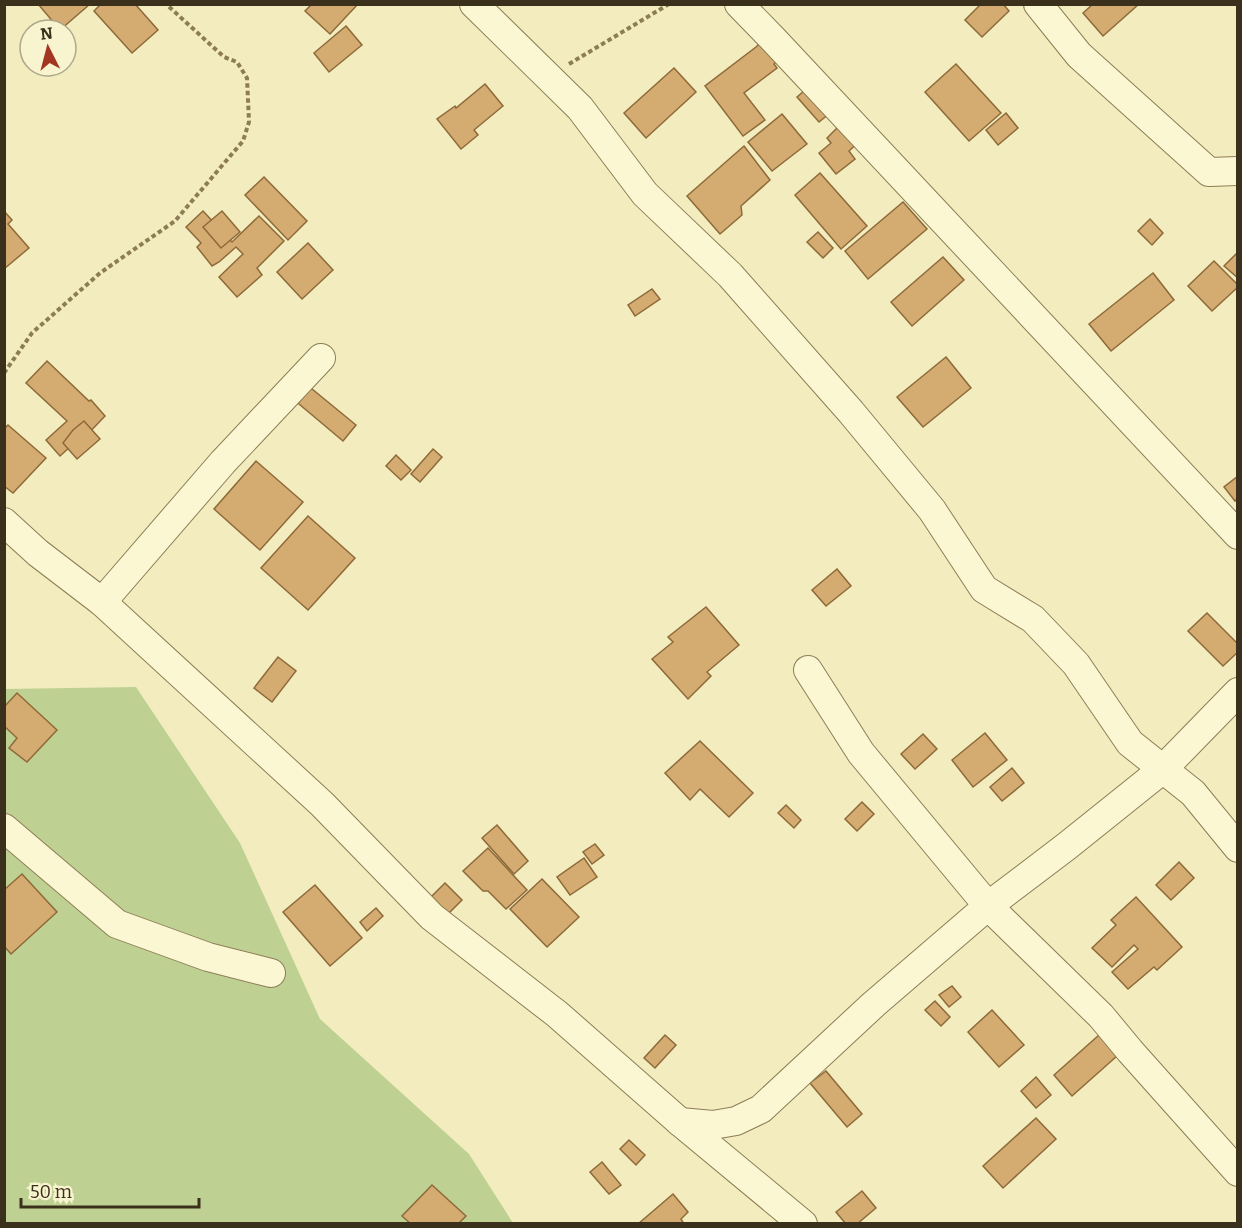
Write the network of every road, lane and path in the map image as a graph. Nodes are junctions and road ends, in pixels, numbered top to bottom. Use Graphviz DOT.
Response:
graph roads {
  1 [pos="166,4"];
  2 [pos="474,4"];
  3 [pos="669,4"];
  4 [pos="739,4"];
  5 [pos="1038,4"];
  6 [pos="548,77"];
  7 [pos="1238,171"];
  8 [pos="321,358"];
  9 [pos="4,373"];
  10 [pos="4,522"];
  11 [pos="1238,535"];
  12 [pos="102,602"];
  13 [pos="808,670"];
  14 [pos="1238,692"];
  15 [pos="1163,769"];
  16 [pos="4,828"];
  17 [pos="1238,848"];
  18 [pos="988,906"];
  19 [pos="271,973"];
  20 [pos="680,1122"];
  21 [pos="1238,1172"];
  22 [pos="803,1224"];
  1 -- 9 [label="path"];
  2 -- 6 [label="street"];
  3 -- 6 [label="path"];
  4 -- 11 [label="street"];
  5 -- 7 [label="street"];
  6 -- 15 [label="street"];
  8 -- 12 [label="street"];
  10 -- 12 [label="street"];
  12 -- 20 [label="street"];
  13 -- 18 [label="street"];
  14 -- 15 [label="street"];
  15 -- 17 [label="street"];
  15 -- 18 [label="street"];
  16 -- 19 [label="street"];
  18 -- 20 [label="street"];
  18 -- 21 [label="street"];
  20 -- 22 [label="street"];
}
